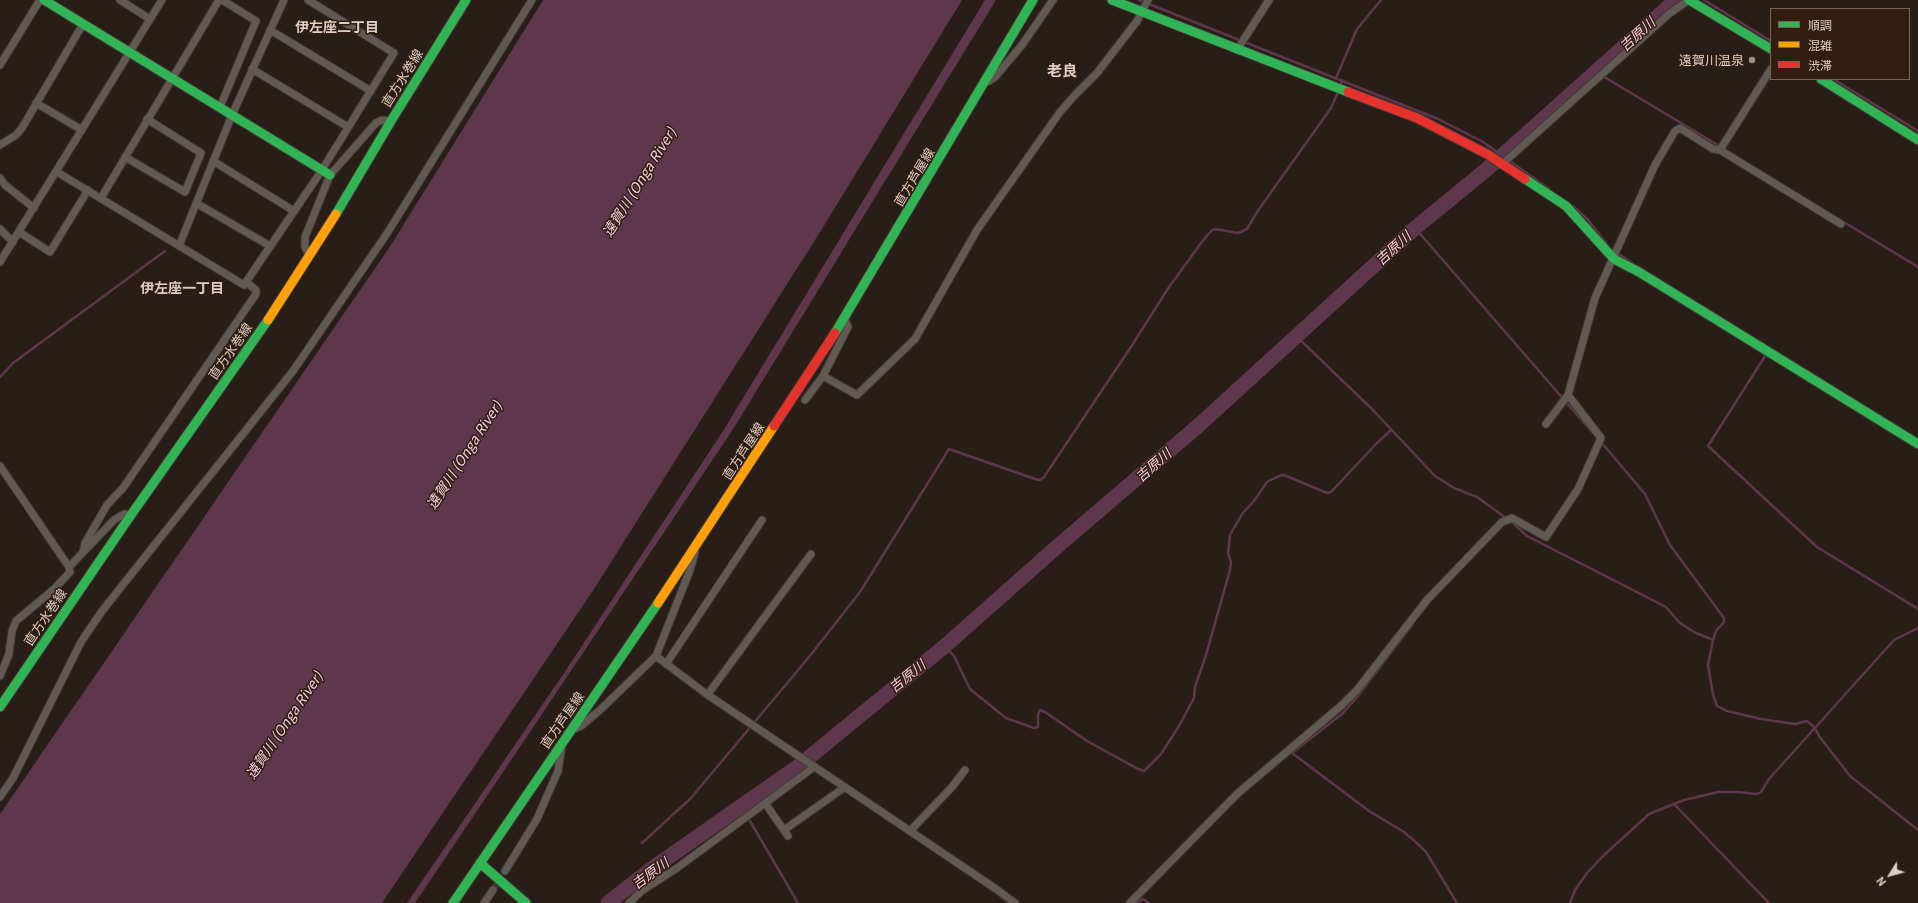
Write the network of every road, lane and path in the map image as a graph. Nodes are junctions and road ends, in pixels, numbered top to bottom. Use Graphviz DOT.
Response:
graph roads {
  1 [pos="40,0"];
  2 [pos="44,0"];
  3 [pos="120,0"];
  4 [pos="162,0"];
  5 [pos="220,0"];
  6 [pos="284,0"];
  7 [pos="308,0"];
  8 [pos="466,0"];
  9 [pos="532,0"];
  10 [pos="1033,0"];
  11 [pos="1053,0"];
  12 [pos="1112,0"];
  13 [pos="1148,0"];
  14 [pos="1269,0"];
  15 [pos="1689,0"];
  16 [pos="1143,12"];
  17 [pos="150,19"];
  18 [pos="83,24"];
  19 [pos="270,30"];
  20 [pos="1770,47"];
  21 [pos="1237,50"];
  22 [pos="130,52"];
  23 [pos="0,65"];
  24 [pos="252,69"];
  25 [pos="1770,71"];
  26 [pos="172,78"];
  27 [pos="1822,80"];
  28 [pos="985,83"];
  29 [pos="371,91"];
  30 [pos="36,102"];
  31 [pos="220,107"];
  32 [pos="232,115"];
  33 [pos="148,119"];
  34 [pos="390,121"];
  35 [pos="348,127"];
  36 [pos="82,130"];
  37 [pos="1918,140"];
  38 [pos="0,145"];
  39 [pos="1720,150"];
  40 [pos="125,157"];
  41 [pos="213,161"];
  42 [pos="1501,165"];
  43 [pos="57,172"];
  44 [pos="326,172"];
  45 [pos="0,178"];
  46 [pos="88,190"];
  47 [pos="101,198"];
  48 [pos="196,203"];
  49 [pos="34,208"];
  50 [pos="294,211"];
  51 [pos="1841,224"];
  52 [pos="0,230"];
  53 [pos="19,232"];
  54 [pos="13,242"];
  55 [pos="179,246"];
  56 [pos="270,246"];
  57 [pos="309,255"];
  58 [pos="1614,259"];
  59 [pos="0,262"];
  60 [pos="246,282"];
  61 [pos="844,318"];
  62 [pos="823,376"];
  63 [pos="1568,395"];
  64 [pos="805,400"];
  65 [pos="1546,424"];
  66 [pos="1918,444"];
  67 [pos="1,471"];
  68 [pos="130,515"];
  69 [pos="762,520"];
  70 [pos="694,550"];
  71 [pos="83,552"];
  72 [pos="811,554"];
  73 [pos="69,567"];
  74 [pos="656,656"];
  75 [pos="666,664"];
  76 [pos="0,676"];
  77 [pos="708,694"];
  78 [pos="0,707"];
  79 [pos="571,730"];
  80 [pos="562,743"];
  81 [pos="814,767"];
  82 [pos="965,770"];
  83 [pos="845,787"];
  84 [pos="0,797"];
  85 [pos="765,803"];
  86 [pos="910,831"];
  87 [pos="480,863"];
  88 [pos="505,871"];
  89 [pos="492,890"];
  90 [pos="453,903"];
  91 [pos="484,903"];
  92 [pos="526,903"];
  93 [pos="629,903"];
  94 [pos="1015,903"];
  95 [pos="1130,903"];
  1 -- 23 [label="street"];
  2 -- 18 [label="main road"];
  3 -- 17 [label="street"];
  4 -- 17 [label="street"];
  5 -- 26 [label="street"];
  5 -- 31 [label="street"];
  6 -- 19 [label="street"];
  7 -- 29 [label="street"];
  8 -- 34 [label="main road, 直方水巻線"];
  9 -- 84 [label="street"];
  10 -- 28 [label="main road, 直方芦屋線"];
  11 -- 28 [label="street"];
  12 -- 16 [label="main road"];
  13 -- 16 [label="street"];
  14 -- 21 [label="street"];
  15 -- 20 [label="main road"];
  15 -- 42 [label="street"];
  16 -- 21 [label="main road"];
  16 -- 62 [label="street"];
  17 -- 22 [label="street"];
  18 -- 22 [label="main road"];
  18 -- 30 [label="street"];
  19 -- 24 [label="street"];
  19 -- 29 [label="street"];
  21 -- 42 [label="main road"];
  22 -- 26 [label="main road"];
  22 -- 36 [label="street"];
  24 -- 32 [label="street"];
  24 -- 35 [label="street"];
  25 -- 39 [label="street"];
  26 -- 31 [label="main road"];
  26 -- 33 [label="street"];
  27 -- 37 [label="main road"];
  28 -- 61 [label="main road, 直方芦屋線"];
  29 -- 35 [label="street"];
  30 -- 36 [label="street"];
  30 -- 38 [label="street"];
  31 -- 32 [label="main road"];
  32 -- 41 [label="street"];
  32 -- 44 [label="main road"];
  33 -- 40 [label="street"];
  33 -- 40 [label="street"];
  34 -- 44 [label="street"];
  34 -- 57 [label="main road, 直方水巻線"];
  35 -- 44 [label="street"];
  36 -- 43 [label="street"];
  39 -- 51 [label="street"];
  39 -- 58 [label="street"];
  40 -- 47 [label="street"];
  41 -- 48 [label="street"];
  41 -- 50 [label="street"];
  42 -- 58 [label="main road"];
  43 -- 46 [label="street"];
  43 -- 49 [label="street"];
  44 -- 50 [label="street"];
  44 -- 57 [label="street"];
  45 -- 49 [label="street"];
  46 -- 47 [label="street"];
  46 -- 53 [label="street"];
  47 -- 55 [label="street"];
  48 -- 55 [label="street"];
  48 -- 56 [label="street"];
  49 -- 53 [label="street"];
  50 -- 56 [label="street"];
  52 -- 54 [label="street"];
  53 -- 54 [label="street"];
  54 -- 59 [label="street"];
  55 -- 60 [label="street"];
  56 -- 60 [label="street"];
  57 -- 68 [label="main road, 直方水巻線"];
  58 -- 63 [label="street"];
  58 -- 66 [label="main road"];
  60 -- 71 [label="street"];
  61 -- 62 [label="street"];
  61 -- 70 [label="main road, 直方芦屋線"];
  62 -- 64 [label="street"];
  63 -- 65 [label="street"];
  63 -- 95 [label="street"];
  67 -- 73 [label="street"];
  68 -- 71 [label="street"];
  68 -- 78 [label="main road, 直方水巻線"];
  69 -- 75 [label="street"];
  70 -- 74 [label="street"];
  70 -- 79 [label="main road, 直方芦屋線"];
  71 -- 73 [label="street"];
  72 -- 77 [label="street"];
  73 -- 76 [label="street"];
  74 -- 75 [label="street"];
  74 -- 79 [label="street"];
  75 -- 77 [label="street"];
  77 -- 81 [label="street"];
  79 -- 80 [label="main road, 直方芦屋線"];
  80 -- 87 [label="main road, 直方芦屋線"];
  80 -- 88 [label="street"];
  81 -- 83 [label="street"];
  81 -- 85 [label="street"];
  82 -- 86 [label="street"];
  83 -- 85 [label="street"];
  83 -- 86 [label="street"];
  85 -- 93 [label="street"];
  86 -- 94 [label="street"];
  87 -- 90 [label="main road, 直方芦屋線"];
  87 -- 92 [label="main road"];
  89 -- 91 [label="street"];
}
